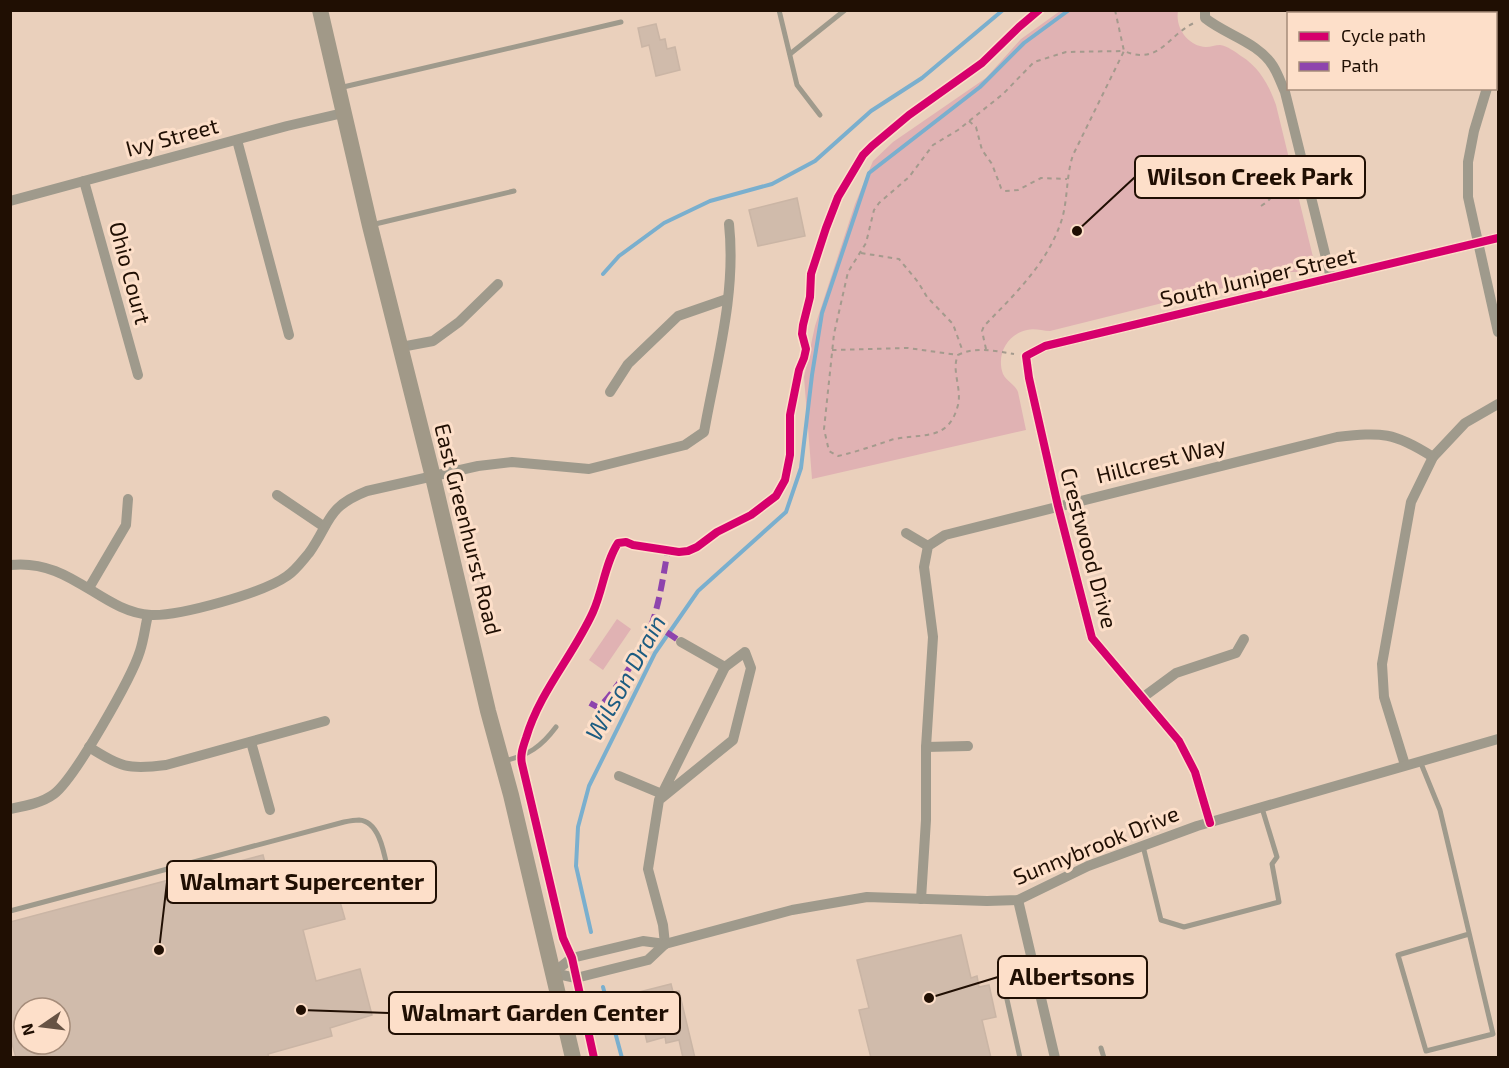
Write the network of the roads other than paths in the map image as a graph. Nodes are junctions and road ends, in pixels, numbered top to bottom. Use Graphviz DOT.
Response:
graph roads {
  1 [pos="320,10"];
  2 [pos="779,10"];
  3 [pos="845,10"];
  4 [pos="1205,14"];
  5 [pos="621,22"];
  6 [pos="790,54"];
  7 [pos="1287,87"];
  8 [pos="338,88"];
  9 [pos="1289,90"];
  10 [pos="1486,90"];
  11 [pos="343,113"];
  12 [pos="820,115"];
  13 [pos="237,140"];
  14 [pos="84,181"];
  15 [pos="514,191"];
  16 [pos="10,201"];
  17 [pos="729,224"];
  18 [pos="370,226"];
  19 [pos="1498,238"];
  20 [pos="1478,243"];
  21 [pos="1331,278"];
  22 [pos="498,284"];
  23 [pos="727,299"];
  24 [pos="1498,332"];
  25 [pos="289,335"];
  26 [pos="401,347"];
  27 [pos="1026,356"];
  28 [pos="138,375"];
  29 [pos="610,392"];
  30 [pos="1498,404"];
  31 [pos="1433,457"];
  32 [pos="433,477"];
  33 [pos="277,495"];
  34 [pos="128,500"];
  35 [pos="1058,506"];
  36 [pos="323,526"];
  37 [pos="906,533"];
  38 [pos="928,546"];
  39 [pos="10,565"];
  40 [pos="89,588"];
  41 [pos="148,615"];
  42 [pos="1244,639"];
  43 [pos="681,642"];
  44 [pos="725,667"];
  45 [pos="1142,698"];
  46 [pos="325,721"];
  47 [pos="556,727"];
  48 [pos="1498,739"];
  49 [pos="251,742"];
  50 [pos="968,746"];
  51 [pos="89,747"];
  52 [pos="926,747"];
  53 [pos="502,761"];
  54 [pos="1420,761"];
  55 [pos="1405,765"];
  56 [pos="619,776"];
  57 [pos="660,797"];
  58 [pos="1262,808"];
  59 [pos="10,809"];
  60 [pos="270,810"];
  61 [pos="1210,823"];
  62 [pos="1143,846"];
  63 [pos="424,866"];
  64 [pos="389,876"];
  65 [pos="349,886"];
  66 [pos="921,898"];
  67 [pos="1018,900"];
  68 [pos="10,910"];
  69 [pos="1469,934"];
  70 [pos="665,944"];
  71 [pos="1033,962"];
  72 [pos="553,974"];
  73 [pos="1101,1048"];
  74 [pos="573,1058"];
  75 [pos="1020,1058"];
  76 [pos="1054,1058"];
  77 [pos="1104,1058"];
  1 -- 8 [label="main road, East Greenhurst Road"];
  2 -- 6 [label="lane"];
  3 -- 6 [label="lane"];
  4 -- 7 [label="street"];
  5 -- 8 [label="lane"];
  6 -- 12 [label="lane"];
  8 -- 11 [label="main road, East Greenhurst Road"];
  9 -- 21 [label="street"];
  10 -- 20 [label="street"];
  11 -- 13 [label="street, Ivy Street"];
  11 -- 18 [label="main road, East Greenhurst Road"];
  13 -- 14 [label="street, Ivy Street"];
  13 -- 25 [label="street"];
  14 -- 16 [label="street, Ivy Street"];
  14 -- 28 [label="street, Ohio Court"];
  15 -- 18 [label="lane"];
  17 -- 23 [label="street"];
  18 -- 26 [label="main road, East Greenhurst Road"];
  19 -- 20 [label="street, South Juniper Street"];
  20 -- 21 [label="street, South Juniper Street"];
  20 -- 24 [label="street"];
  21 -- 27 [label="street, South Juniper Street"];
  22 -- 26 [label="street"];
  23 -- 29 [label="street"];
  23 -- 32 [label="street"];
  26 -- 32 [label="main road, East Greenhurst Road"];
  27 -- 35 [label="street, Crestwood Drive"];
  30 -- 31 [label="street"];
  31 -- 35 [label="street, Hillcrest Way"];
  31 -- 55 [label="street"];
  32 -- 36 [label="street"];
  32 -- 53 [label="main road, East Greenhurst Road"];
  33 -- 36 [label="street"];
  34 -- 40 [label="street"];
  35 -- 38 [label="street, Hillcrest Way"];
  35 -- 45 [label="street, Crestwood Drive"];
  36 -- 41 [label="street"];
  37 -- 38 [label="street"];
  38 -- 52 [label="street"];
  39 -- 40 [label="street"];
  40 -- 41 [label="street"];
  41 -- 51 [label="street"];
  42 -- 45 [label="street"];
  43 -- 44 [label="street"];
  44 -- 57 [label="street"];
  44 -- 57 [label="street"];
  45 -- 61 [label="street, Crestwood Drive"];
  46 -- 49 [label="street"];
  47 -- 53 [label="lane"];
  48 -- 54 [label="street, Sunnybrook Drive"];
  49 -- 51 [label="street"];
  49 -- 60 [label="street"];
  50 -- 52 [label="street"];
  51 -- 59 [label="street"];
  52 -- 66 [label="street"];
  53 -- 72 [label="main road, East Greenhurst Road"];
  54 -- 55 [label="street, Sunnybrook Drive"];
  54 -- 69 [label="lane"];
  55 -- 58 [label="street, Sunnybrook Drive"];
  56 -- 57 [label="street"];
  57 -- 70 [label="street"];
  58 -- 61 [label="street, Sunnybrook Drive"];
  58 -- 62 [label="lane"];
  61 -- 62 [label="street, Sunnybrook Drive"];
  62 -- 67 [label="street, Sunnybrook Drive"];
  63 -- 64 [label="lane"];
  64 -- 65 [label="lane"];
  64 -- 68 [label="lane"];
  66 -- 67 [label="street, Sunnybrook Drive"];
  66 -- 70 [label="street, Sunnybrook Drive"];
  67 -- 71 [label="street"];
  69 -- 69 [label="lane"];
  70 -- 72 [label="street, Sunnybrook Drive"];
  70 -- 72 [label="street, Sunnybrook Drive"];
  71 -- 75 [label="lane"];
  71 -- 76 [label="street"];
  72 -- 74 [label="main road, East Greenhurst Road"];
  73 -- 77 [label="lane"];
}
